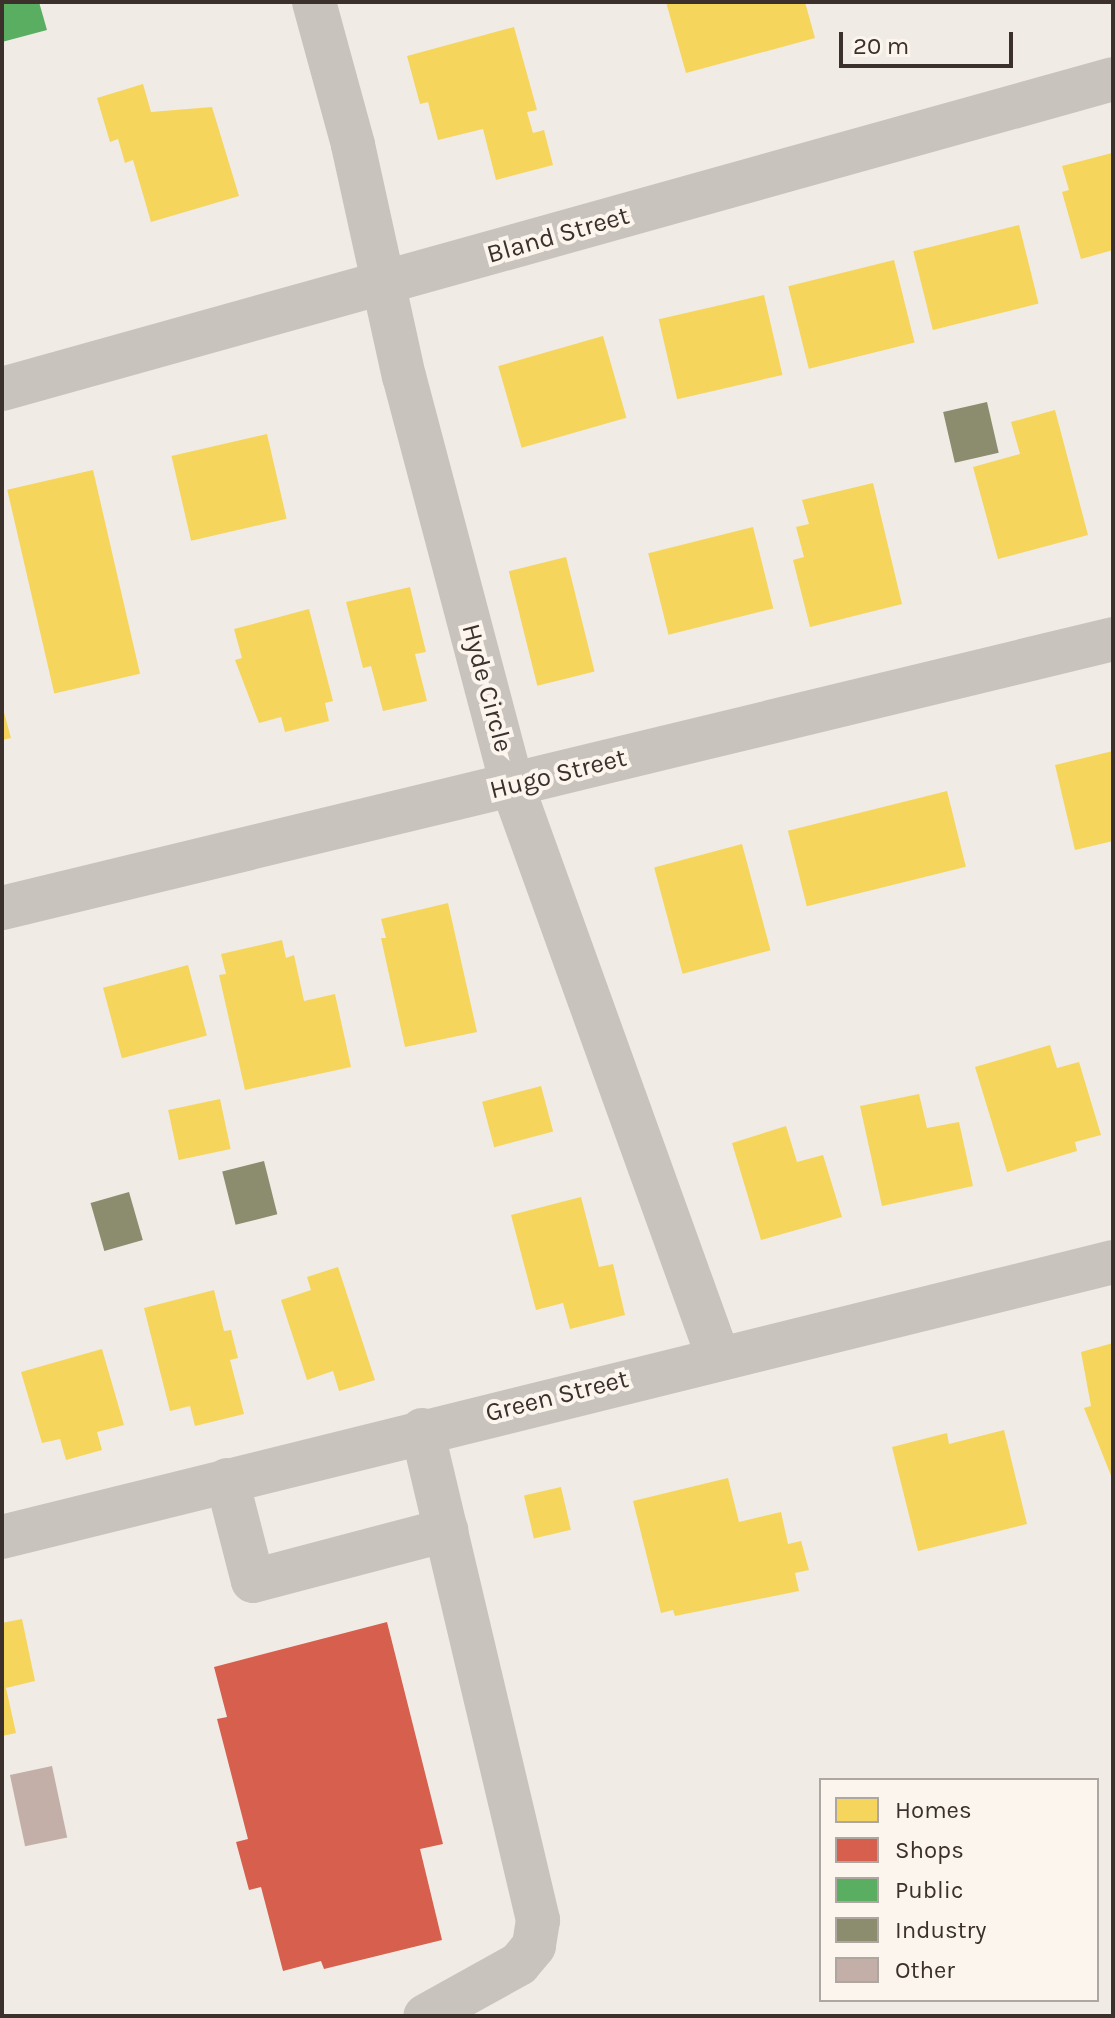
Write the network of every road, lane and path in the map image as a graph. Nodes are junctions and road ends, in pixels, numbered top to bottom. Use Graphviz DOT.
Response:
graph roads {
  1 [pos="314,2"];
  2 [pos="1113,79"];
  3 [pos="384,284"];
  4 [pos="2,389"];
  5 [pos="1113,639"];
  6 [pos="512,785"];
  7 [pos="2,908"];
  8 [pos="1113,1262"];
  9 [pos="718,1357"];
  10 [pos="422,1430"];
  11 [pos="227,1480"];
  12 [pos="446,1530"];
  13 [pos="2,1537"];
  14 [pos="425,2016"];
  1 -- 3 [label="street, Hyde Circle"];
  2 -- 3 [label="street, Bland Street"];
  3 -- 4 [label="street, Bland Street"];
  3 -- 6 [label="street, Hyde Circle"];
  5 -- 6 [label="street, Hugo Street"];
  6 -- 7 [label="street, Hugo Street"];
  6 -- 9 [label="street, Hyde Circle"];
  8 -- 9 [label="street, Green Street"];
  9 -- 10 [label="street, Green Street"];
  10 -- 11 [label="street, Green Street"];
  10 -- 12 [label="street"];
  11 -- 12 [label="street"];
  11 -- 13 [label="street, Green Street"];
  12 -- 14 [label="street"];
}
